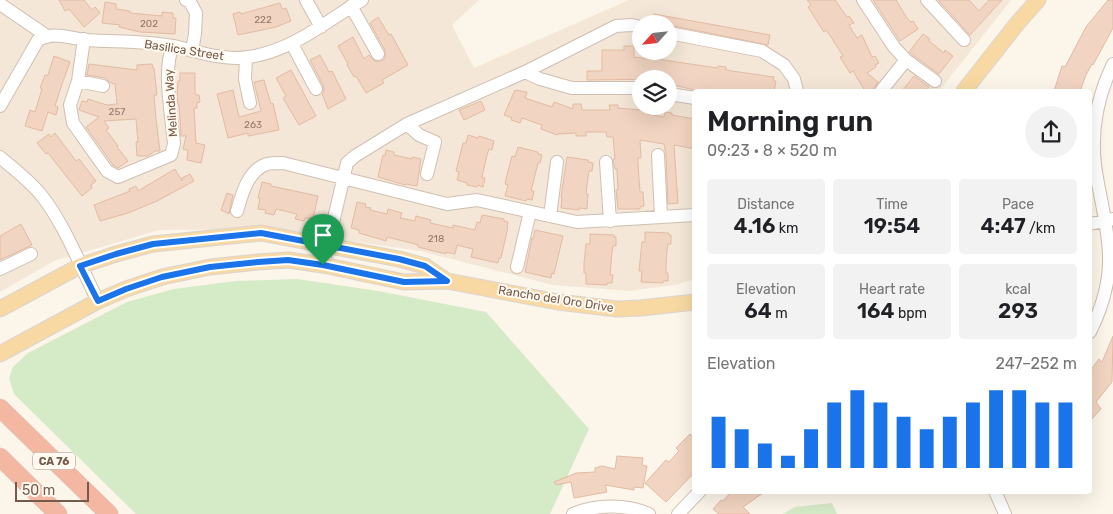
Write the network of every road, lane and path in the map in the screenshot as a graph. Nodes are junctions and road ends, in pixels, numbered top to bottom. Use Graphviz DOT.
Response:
graph roads {
  1 [pos="186,0"];
  2 [pos="306,0"];
  3 [pos="863,0"];
  4 [pos="927,0"];
  5 [pos="1038,0"];
  6 [pos="357,3"];
  7 [pos="0,4"];
  8 [pos="632,25"];
  9 [pos="320,27"];
  10 [pos="678,34"];
  11 [pos="47,36"];
  12 [pos="84,40"];
  13 [pos="964,40"];
  14 [pos="292,44"];
  15 [pos="173,46"];
  16 [pos="192,51"];
  17 [pos="378,54"];
  18 [pos="246,58"];
  19 [pos="906,60"];
  20 [pos="1113,64"];
  21 [pos="525,72"];
  22 [pos="935,80"];
  23 [pos="78,81"];
  24 [pos="103,86"];
  25 [pos="632,88"];
  26 [pos="316,89"];
  27 [pos="796,89"];
  28 [pos="882,89"];
  29 [pos="966,89"];
  30 [pos="677,95"];
  31 [pos="692,98"];
  32 [pos="250,103"];
  33 [pos="0,106"];
  34 [pos="407,124"];
  35 [pos="658,156"];
  36 [pos="0,157"];
  37 [pos="557,162"];
  38 [pos="606,162"];
  39 [pos="427,174"];
  40 [pos="342,179"];
  41 [pos="237,211"];
  42 [pos="530,212"];
  43 [pos="692,215"];
  44 [pos="550,216"];
  45 [pos="661,217"];
  46 [pos="1110,220"];
  47 [pos="610,221"];
  48 [pos="1092,224"];
  49 [pos="328,245"];
  50 [pos="31,254"];
  51 [pos="323,265"];
  52 [pos="80,266"];
  53 [pos="517,267"];
  54 [pos="0,269"];
  55 [pos="447,281"];
  56 [pos="98,301"];
  57 [pos="692,302"];
  58 [pos="0,309"];
  59 [pos="1092,328"];
  60 [pos="0,354"];
  61 [pos="0,408"];
  62 [pos="0,457"];
  63 [pos="697,494"];
  64 [pos="996,494"];
  65 [pos="58,514"];
  66 [pos="109,514"];
  67 [pos="573,514"];
  68 [pos="650,514"];
  69 [pos="678,514"];
  70 [pos="1005,514"];
  1 -- 16 [label="street"];
  2 -- 9 [label="street"];
  3 -- 19 [label="street"];
  4 -- 13 [label="street"];
  5 -- 29 [label="main road"];
  6 -- 9 [label="street, Basilica Street"];
  6 -- 17 [label="street"];
  7 -- 11 [label="street"];
  8 -- 21 [label="street"];
  9 -- 14 [label="street, Basilica Street"];
  10 -- 27 [label="street"];
  11 -- 12 [label="street, Basilica Street"];
  11 -- 33 [label="street"];
  12 -- 15 [label="street, Basilica Street"];
  12 -- 23 [label="street, Melinda Way"];
  14 -- 18 [label="street, Basilica Street"];
  14 -- 26 [label="street"];
  15 -- 16 [label="street, Basilica Street"];
  15 -- 23 [label="street, Melinda Way"];
  16 -- 18 [label="street, Basilica Street"];
  18 -- 32 [label="street"];
  19 -- 22 [label="street"];
  19 -- 28 [label="street"];
  20 -- 46 [label="street"];
  21 -- 25 [label="street"];
  21 -- 34 [label="street"];
  23 -- 24 [label="street"];
  30 -- 31 [label="street"];
  34 -- 39 [label="street"];
  34 -- 40 [label="street"];
  35 -- 45 [label="street"];
  36 -- 52 [label="street"];
  37 -- 44 [label="street"];
  38 -- 47 [label="street"];
  40 -- 41 [label="street"];
  40 -- 42 [label="street"];
  40 -- 49 [label="street"];
  42 -- 44 [label="street"];
  42 -- 53 [label="street"];
  43 -- 45 [label="street"];
  44 -- 47 [label="street"];
  45 -- 47 [label="street"];
  46 -- 48 [label="street"];
  46 -- 59 [label="street"];
  49 -- 51 [label="street"];
  49 -- 52 [label="main road, Rancho del Oro Drive"];
  49 -- 55 [label="main road, Rancho del Oro Drive"];
  50 -- 54 [label="street"];
  51 -- 55 [label="main road, Rancho del Oro Drive"];
  51 -- 56 [label="main road, Rancho del Oro Drive"];
  52 -- 56 [label="street"];
  52 -- 58 [label="main road, Rancho del Oro Drive"];
  55 -- 57 [label="main road, Rancho del Oro Drive"];
  56 -- 60 [label="main road, Rancho del Oro Drive"];
  61 -- 66 [label="highway, CA 76"];
  62 -- 65 [label="highway, CA 76"];
  63 -- 69 [label="street"];
  64 -- 70 [label="street"];
  67 -- 68 [label="street"];
}
